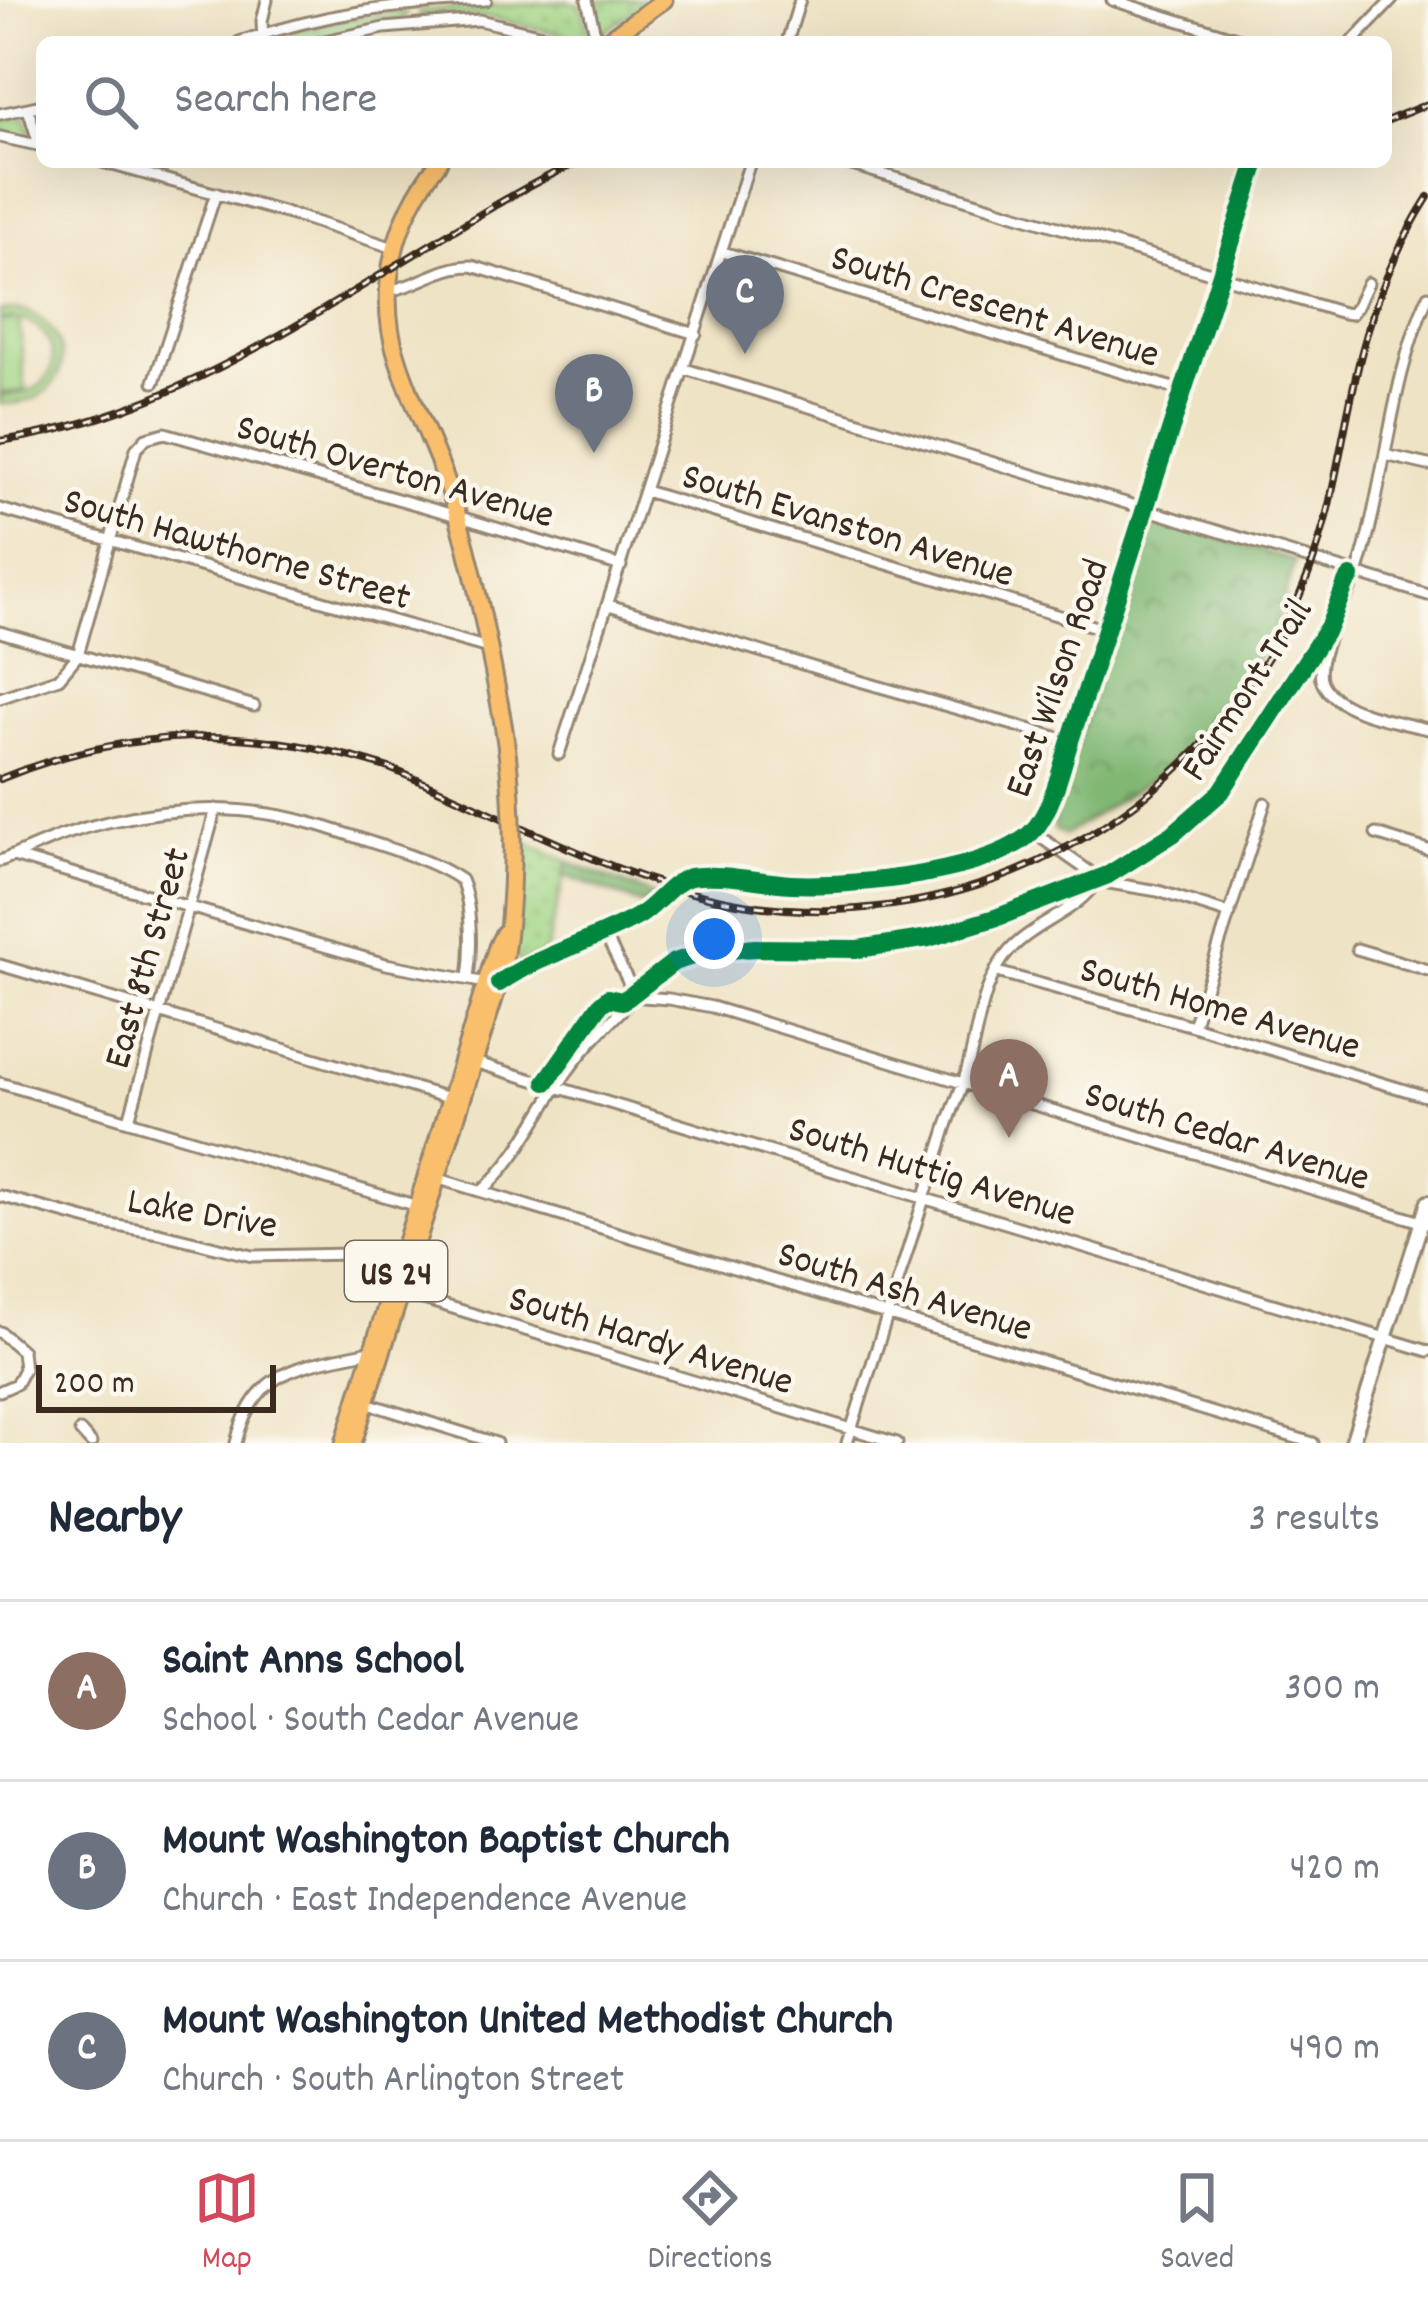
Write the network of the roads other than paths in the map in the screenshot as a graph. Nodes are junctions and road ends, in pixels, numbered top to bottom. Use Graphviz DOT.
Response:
graph roads {
  1 [pos="266,0"];
  2 [pos="485,0"];
  3 [pos="587,0"];
  4 [pos="664,0"];
  5 [pos="800,0"];
  6 [pos="1112,0"];
  7 [pos="1390,1"];
  8 [pos="408,3"];
  9 [pos="414,25"];
  10 [pos="263,36"];
  11 [pos="269,36"];
  12 [pos="353,36"];
  13 [pos="546,36"];
  14 [pos="598,36"];
  15 [pos="609,36"];
  16 [pos="789,36"];
  17 [pos="1229,36"];
  18 [pos="1358,36"];
  19 [pos="36,107"];
  20 [pos="28,109"];
  21 [pos="0,111"];
  22 [pos="36,122"];
  23 [pos="0,137"];
  24 [pos="36,144"];
  25 [pos="124,168"];
  26 [pos="435,168"];
  27 [pos="748,168"];
  28 [pos="862,168"];
  29 [pos="1255,168"];
  30 [pos="216,193"];
  31 [pos="389,246"];
  32 [pos="723,252"];
  33 [pos="1219,277"];
  34 [pos="1368,283"];
  35 [pos="388,291"];
  36 [pos="1428,296"];
  37 [pos="696,334"];
  38 [pos="1412,337"];
  39 [pos="1428,342"];
  40 [pos="685,369"];
  41 [pos="154,382"];
  42 [pos="1183,391"];
  43 [pos="1385,455"];
  44 [pos="1428,465"];
  45 [pos="645,491"];
  46 [pos="0,509"];
  47 [pos="1144,511"];
  48 [pos="457,516"];
  49 [pos="110,540"];
  50 [pos="621,566"];
  51 [pos="1357,573"];
  52 [pos="1428,595"];
  53 [pos="609,605"];
  54 [pos="481,617"];
  55 [pos="1106,630"];
  56 [pos="0,632"];
  57 [pos="459,639"];
  58 [pos="488,648"];
  59 [pos="78,655"];
  60 [pos="0,698"];
  61 [pos="254,706"];
  62 [pos="1428,729"];
  63 [pos="1070,741"];
  64 [pos="559,754"];
  65 [pos="1265,803"];
  66 [pos="216,809"];
  67 [pos="1033,832"];
  68 [pos="1376,834"];
  69 [pos="1428,850"];
  70 [pos="13,856"];
  71 [pos="0,861"];
  72 [pos="1096,880"];
  73 [pos="189,906"];
  74 [pos="1230,914"];
  75 [pos="506,930"];
  76 [pos="604,933"];
  77 [pos="1357,949"];
  78 [pos="507,951"];
  79 [pos="0,965"];
  80 [pos="526,965"];
  81 [pos="1428,970"];
  82 [pos="997,972"];
  83 [pos="468,978"];
  84 [pos="492,983"];
  85 [pos="630,996"];
  86 [pos="159,1013"];
  87 [pos="1193,1026"];
  88 [pos="468,1060"];
  89 [pos="0,1083"];
  90 [pos="963,1084"];
  91 [pos="557,1085"];
  92 [pos="1428,1096"];
  93 [pos="456,1101"];
  94 [pos="129,1120"];
  95 [pos="431,1177"];
  96 [pos="482,1191"];
  97 [pos="0,1196"];
  98 [pos="924,1197"];
  99 [pos="1428,1202"];
  100 [pos="422,1208"];
  101 [pos="1425,1223"];
  102 [pos="410,1245"];
  103 [pos="399,1260"];
  104 [pos="396,1291"];
  105 [pos="887,1314"];
  106 [pos="0,1332"];
  107 [pos="1385,1338"];
  108 [pos="377,1345"];
  109 [pos="1428,1351"];
  110 [pos="0,1390"];
  111 [pos="361,1402"];
  112 [pos="851,1429"];
  113 [pos="80,1431"];
  114 [pos="91,1443"];
  115 [pos="236,1443"];
  116 [pos="344,1443"];
  117 [pos="353,1443"];
  118 [pos="496,1443"];
  119 [pos="847,1443"];
  120 [pos="897,1443"];
  121 [pos="1313,1443"];
  122 [pos="1352,1443"];
  1 -- 10 [label="street"];
  2 -- 8 [label="street"];
  3 -- 14 [label="street"];
  4 -- 15 [label="main road"];
  5 -- 16 [label="street"];
  6 -- 17 [label="street"];
  7 -- 18 [label="street"];
  8 -- 9 [label="street"];
  8 -- 11 [label="street"];
  9 -- 12 [label="street"];
  9 -- 13 [label="street"];
  19 -- 20 [label="street"];
  20 -- 21 [label="street"];
  20 -- 22 [label="street"];
  23 -- 24 [label="street"];
  25 -- 30 [label="street"];
  26 -- 31 [label="main road, US 24"];
  27 -- 32 [label="street"];
  28 -- 33 [label="street"];
  29 -- 33 [label="street, East Wilson Road"];
  30 -- 31 [label="street"];
  30 -- 41 [label="street"];
  31 -- 35 [label="main road, US 24"];
  32 -- 37 [label="street"];
  32 -- 42 [label="street, South Crescent Avenue"];
  33 -- 34 [label="street"];
  33 -- 42 [label="street, East Wilson Road"];
  35 -- 37 [label="street"];
  35 -- 48 [label="main road, US 24"];
  36 -- 38 [label="street"];
  37 -- 40 [label="street"];
  38 -- 39 [label="street"];
  38 -- 43 [label="street"];
  40 -- 45 [label="street"];
  40 -- 47 [label="street"];
  42 -- 47 [label="street, East Wilson Road"];
  43 -- 44 [label="street"];
  43 -- 51 [label="street"];
  45 -- 50 [label="street"];
  45 -- 55 [label="street, South Evanston Avenue"];
  46 -- 49 [label="street, South Hawthorne Street"];
  47 -- 51 [label="street"];
  47 -- 55 [label="street, East Wilson Road"];
  48 -- 49 [label="street, South Overton Avenue"];
  48 -- 50 [label="street, South Overton Avenue"];
  48 -- 54 [label="main road, US 24"];
  49 -- 57 [label="street, South Hawthorne Street"];
  49 -- 59 [label="street"];
  50 -- 53 [label="street"];
  51 -- 52 [label="street"];
  51 -- 62 [label="street"];
  53 -- 63 [label="street"];
  53 -- 64 [label="street"];
  54 -- 57 [label="street"];
  54 -- 58 [label="main road, US 24"];
  55 -- 63 [label="street, East Wilson Road"];
  56 -- 59 [label="street"];
  57 -- 58 [label="street, South Hawthorne Street"];
  58 -- 75 [label="main road, US 24, bridge"];
  59 -- 60 [label="street"];
  59 -- 61 [label="street"];
  63 -- 67 [label="street, East Wilson Road"];
  65 -- 74 [label="street"];
  66 -- 70 [label="street"];
  66 -- 73 [label="street, East 8th Street"];
  66 -- 83 [label="street"];
  67 -- 72 [label="street"];
  67 -- 76 [label="street, East Wilson Road"];
  68 -- 69 [label="street"];
  70 -- 71 [label="street"];
  70 -- 73 [label="street"];
  72 -- 74 [label="street"];
  72 -- 82 [label="street"];
  73 -- 83 [label="street"];
  73 -- 86 [label="street, East 8th Street"];
  74 -- 87 [label="street"];
  75 -- 78 [label="main road, US 24"];
  75 -- 84 [label="main road, US 24"];
  76 -- 80 [label="street, East Wilson Road"];
  76 -- 85 [label="street"];
  77 -- 81 [label="street"];
  78 -- 80 [label="street"];
  78 -- 84 [label="main road, US 24"];
  79 -- 86 [label="street"];
  80 -- 84 [label="street, East Wilson Road"];
  82 -- 87 [label="street, South Home Avenue"];
  82 -- 90 [label="street"];
  83 -- 84 [label="street"];
  84 -- 88 [label="main road, US 24"];
  85 -- 90 [label="street, South Cedar Avenue"];
  85 -- 91 [label="street"];
  86 -- 93 [label="street"];
  86 -- 94 [label="street, East 8th Street"];
  87 -- 92 [label="street, South Home Avenue"];
  88 -- 91 [label="street, South Huttig Avenue"];
  88 -- 93 [label="main road, US 24"];
  89 -- 94 [label="street"];
  90 -- 98 [label="street"];
  90 -- 101 [label="street, South Cedar Avenue"];
  91 -- 96 [label="street"];
  91 -- 98 [label="street, South Huttig Avenue"];
  93 -- 95 [label="main road, US 24"];
  94 -- 100 [label="street"];
  95 -- 96 [label="street, South Ash Avenue"];
  95 -- 100 [label="main road, US 24"];
  96 -- 105 [label="street, South Ash Avenue"];
  97 -- 103 [label="street, Lake Drive"];
  98 -- 105 [label="street"];
  98 -- 107 [label="street, South Huttig Avenue"];
  99 -- 101 [label="street"];
  100 -- 102 [label="main road, US 24"];
  101 -- 107 [label="street"];
  102 -- 103 [label="main road, US 24"];
  102 -- 104 [label="main road, US 24"];
  103 -- 104 [label="main road, US 24"];
  104 -- 108 [label="main road, US 24"];
  104 -- 112 [label="street, South Hardy Avenue"];
  105 -- 112 [label="street"];
  105 -- 121 [label="street, South Ash Avenue"];
  106 -- 110 [label="street"];
  107 -- 109 [label="street, South Huttig Avenue"];
  107 -- 122 [label="street"];
  108 -- 111 [label="main road, US 24"];
  108 -- 115 [label="street"];
  111 -- 116 [label="main road, US 24"];
  111 -- 117 [label="main road, US 24"];
  111 -- 118 [label="street"];
  112 -- 119 [label="street"];
  112 -- 120 [label="street, South Hardy Avenue"];
  113 -- 114 [label="street"];
}
